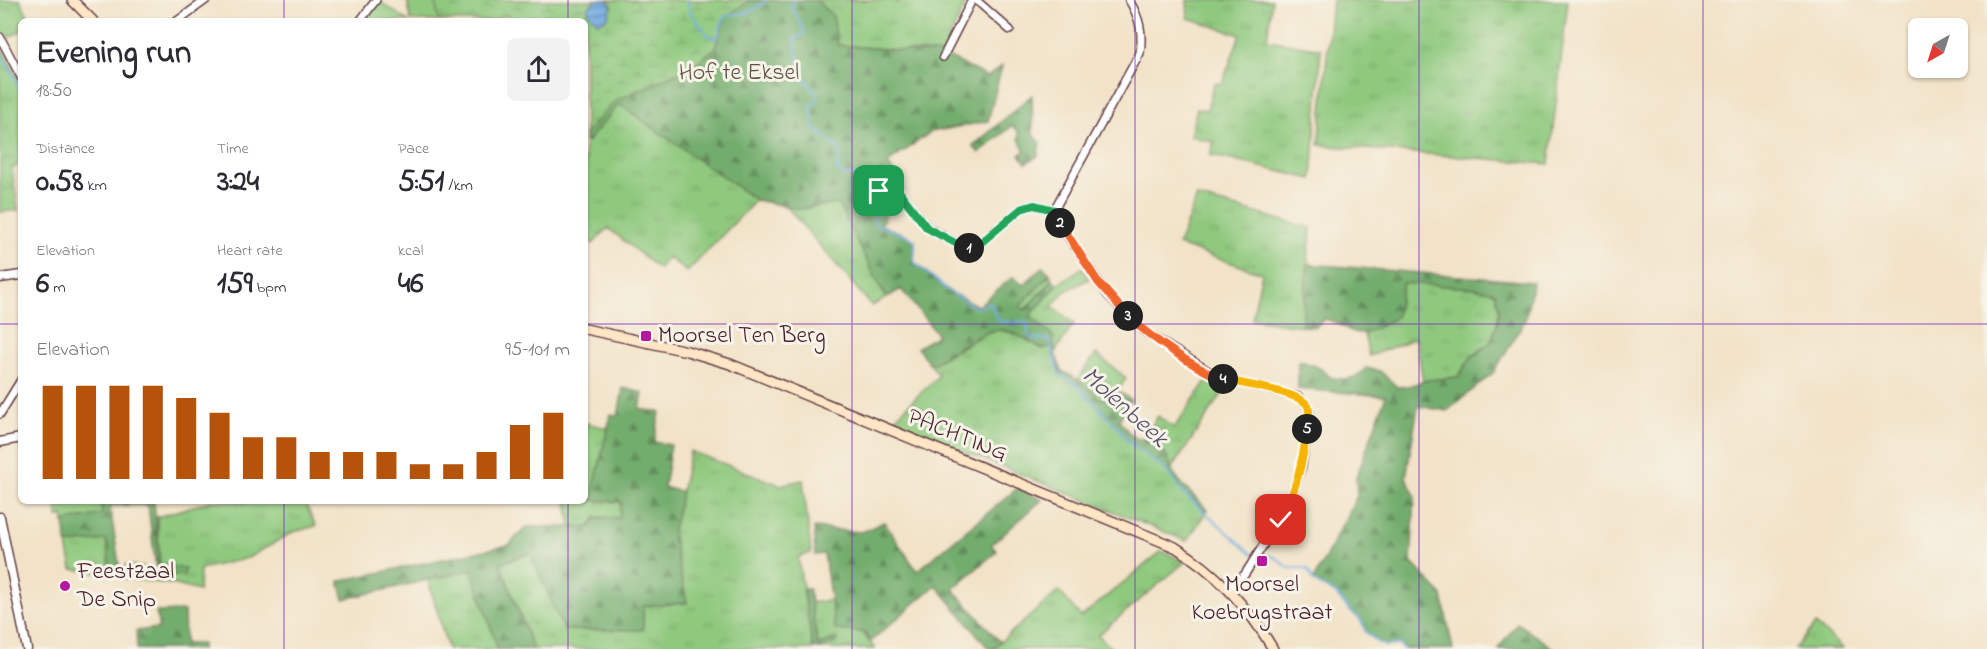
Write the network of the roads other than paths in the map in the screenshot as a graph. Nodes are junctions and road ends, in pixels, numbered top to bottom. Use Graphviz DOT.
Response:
graph roads {
  1 [pos="72,0"];
  2 [pos="206,0"];
  3 [pos="376,0"];
  4 [pos="974,0"];
  5 [pos="1129,0"];
  6 [pos="90,18"];
  7 [pos="181,18"];
  8 [pos="362,18"];
  9 [pos="1010,30"];
  10 [pos="0,37"];
  11 [pos="943,57"];
  12 [pos="18,71"];
  13 [pos="879,191"];
  14 [pos="1054,210"];
  15 [pos="18,275"];
  16 [pos="0,278"];
  17 [pos="588,330"];
  18 [pos="18,385"];
  19 [pos="0,414"];
  20 [pos="18,439"];
  21 [pos="0,442"];
  22 [pos="0,517"];
  23 [pos="1229,590"];
  24 [pos="27,649"];
  25 [pos="1273,649"];
  1 -- 6 [label="main road"];
  2 -- 7 [label="street"];
  3 -- 8 [label="street"];
  4 -- 9 [label="street"];
  4 -- 11 [label="street"];
  5 -- 14 [label="street"];
  10 -- 12 [label="street"];
  13 -- 14 [label="street"];
  14 -- 23 [label="street"];
  15 -- 16 [label="street"];
  17 -- 23 [label="main road, PACHTING"];
  18 -- 19 [label="street"];
  20 -- 21 [label="street"];
  22 -- 24 [label="street"];
  23 -- 25 [label="main road, PACHTING"];
}
